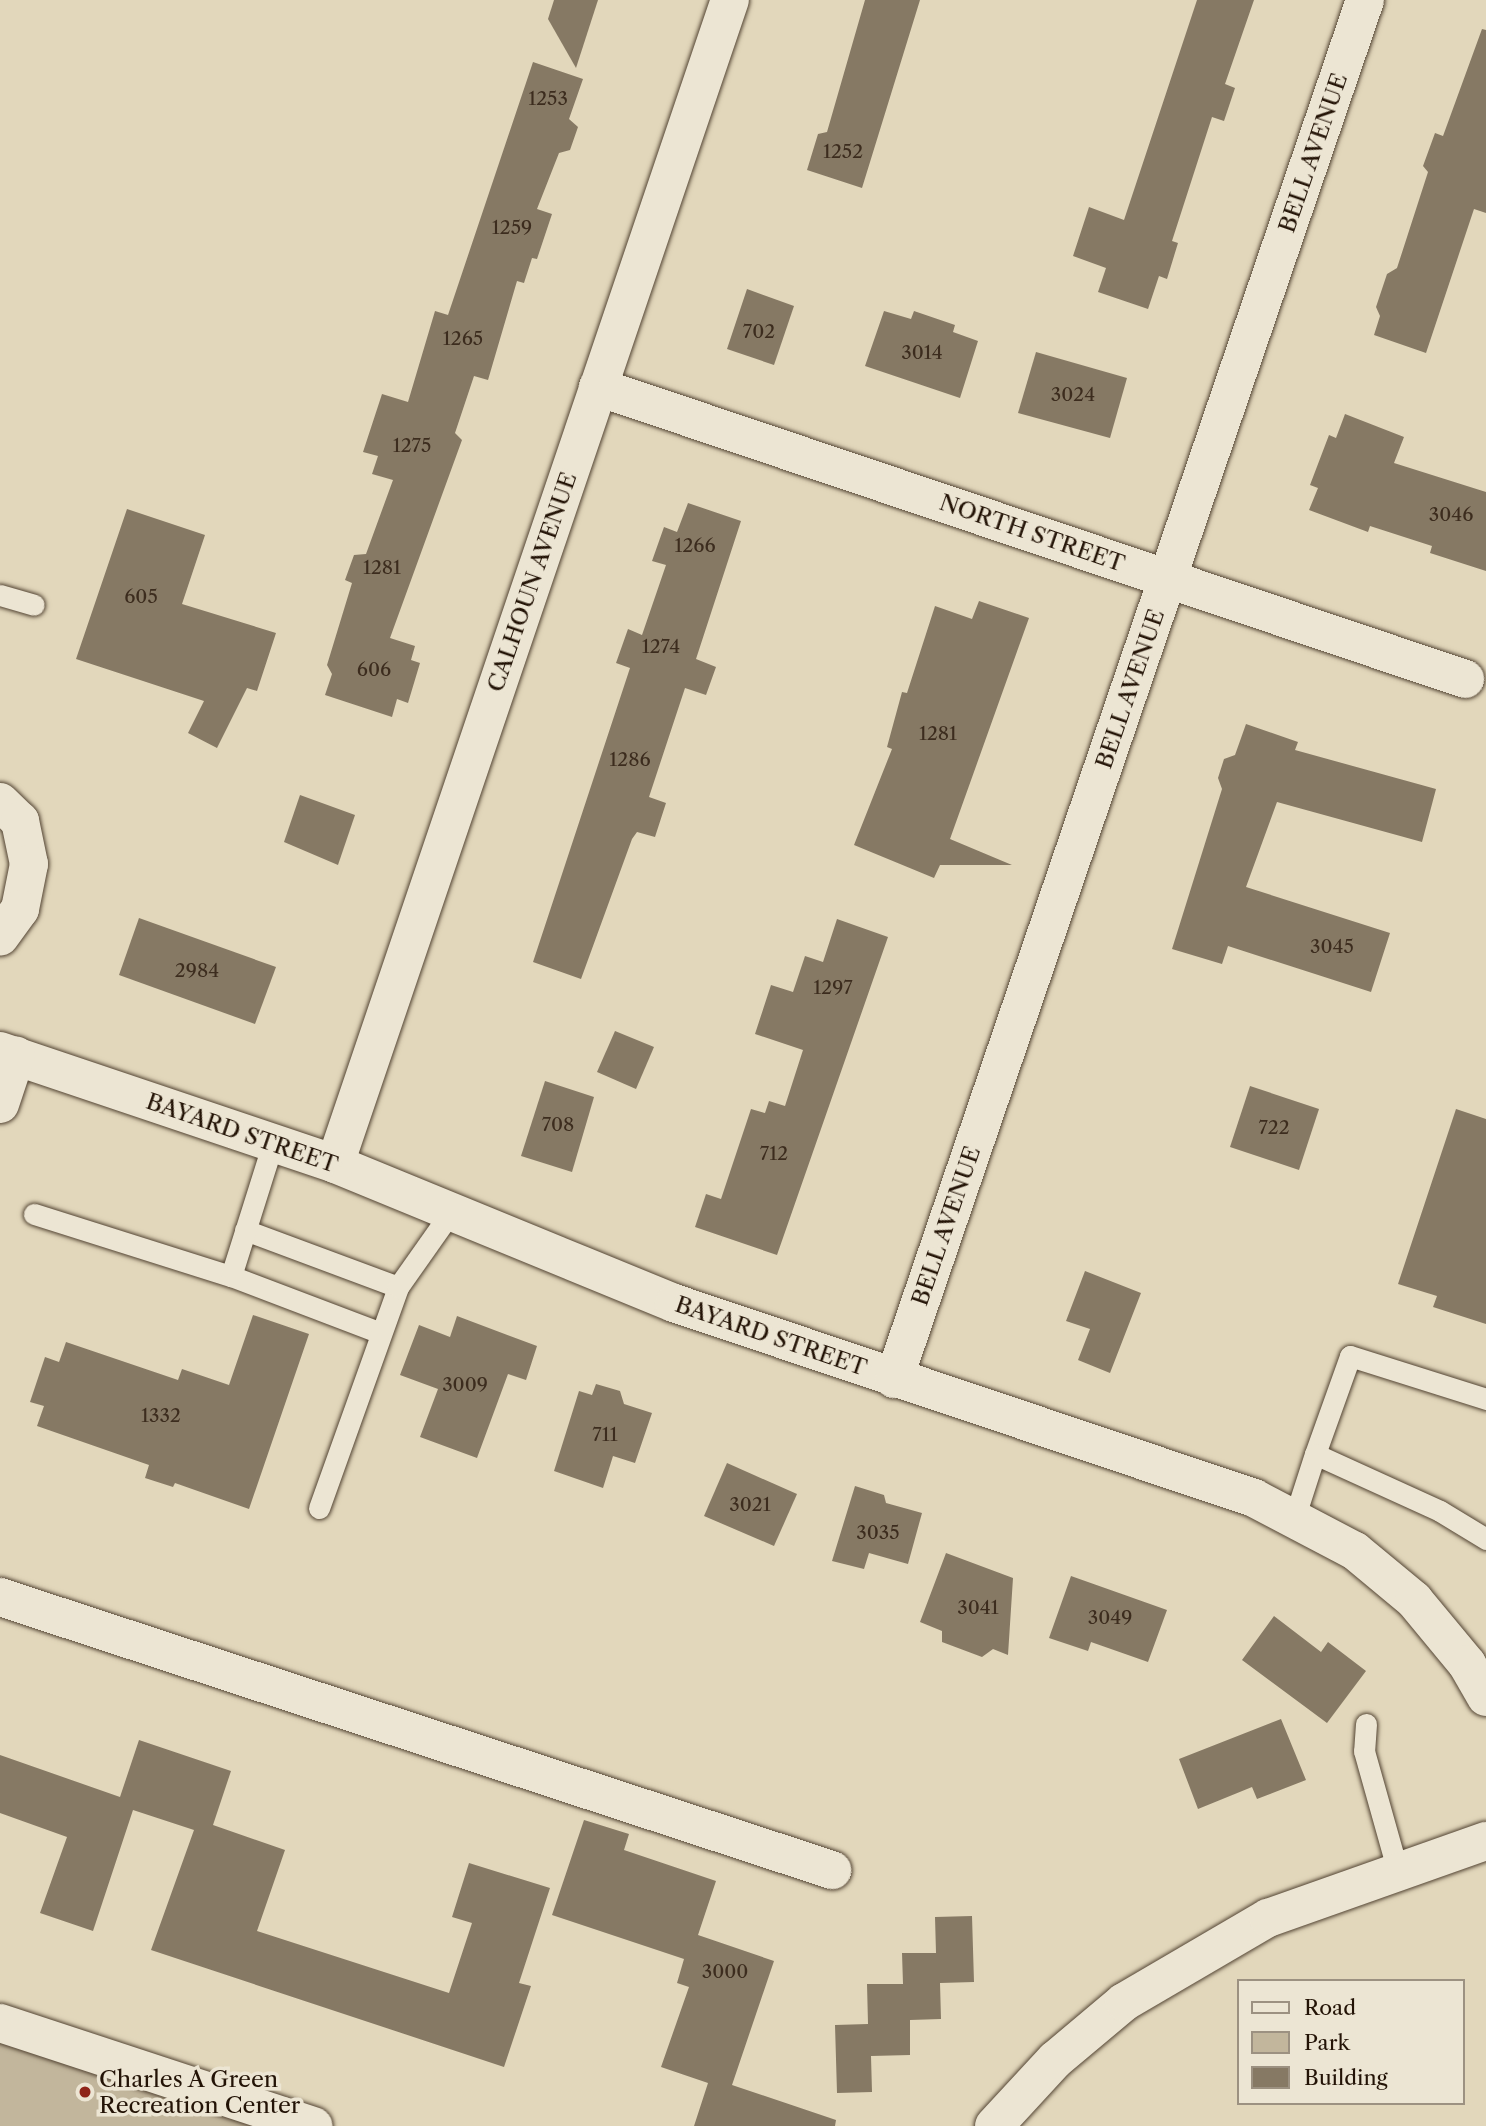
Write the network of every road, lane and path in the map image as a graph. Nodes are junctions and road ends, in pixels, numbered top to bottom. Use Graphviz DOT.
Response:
graph roads {
  1 [pos="730,0"];
  2 [pos="1365,0"];
  3 [pos="598,387"];
  4 [pos="1167,579"];
  5 [pos="0,595"];
  6 [pos="34,605"];
  7 [pos="1465,679"];
  8 [pos="0,802"];
  9 [pos="0,937"];
  10 [pos="8,1054"];
  11 [pos="0,1104"];
  12 [pos="273,1143"];
  13 [pos="335,1164"];
  14 [pos="451,1212"];
  15 [pos="34,1214"];
  16 [pos="246,1230"];
  17 [pos="231,1276"];
  18 [pos="398,1287"];
  19 [pos="381,1334"];
  20 [pos="894,1379"];
  21 [pos="1486,1399"];
  22 [pos="1315,1454"];
  23 [pos="319,1508"];
  24 [pos="1294,1519"];
  25 [pos="1486,1539"];
  26 [pos="0,1597"];
  27 [pos="1486,1697"];
  28 [pos="1366,1724"];
  29 [pos="1486,1841"];
  30 [pos="832,1870"];
  31 [pos="1398,1872"];
  32 [pos="0,2023"];
  33 [pos="314,2126"];
  34 [pos="994,2126"];
  1 -- 3 [label="street, CALHOUN AVENUE"];
  2 -- 4 [label="street, BELL AVENUE"];
  3 -- 4 [label="street, NORTH STREET"];
  3 -- 13 [label="street, CALHOUN AVENUE"];
  4 -- 7 [label="street, NORTH STREET"];
  4 -- 20 [label="street, BELL AVENUE"];
  5 -- 6 [label="lane"];
  8 -- 9 [label="street"];
  10 -- 11 [label="street"];
  10 -- 12 [label="street, BAYARD STREET"];
  12 -- 13 [label="street, BAYARD STREET"];
  12 -- 16 [label="lane"];
  13 -- 14 [label="street, BAYARD STREET"];
  14 -- 18 [label="lane"];
  14 -- 20 [label="street, BAYARD STREET"];
  15 -- 17 [label="lane"];
  16 -- 17 [label="lane"];
  16 -- 18 [label="lane"];
  17 -- 19 [label="lane"];
  18 -- 19 [label="lane"];
  19 -- 23 [label="lane"];
  20 -- 24 [label="street, BAYARD STREET"];
  21 -- 22 [label="lane"];
  22 -- 24 [label="lane"];
  22 -- 25 [label="lane"];
  24 -- 27 [label="street, BAYARD STREET"];
  26 -- 30 [label="street"];
  28 -- 31 [label="lane"];
  29 -- 31 [label="street"];
  31 -- 34 [label="street"];
  32 -- 33 [label="street"];
}
